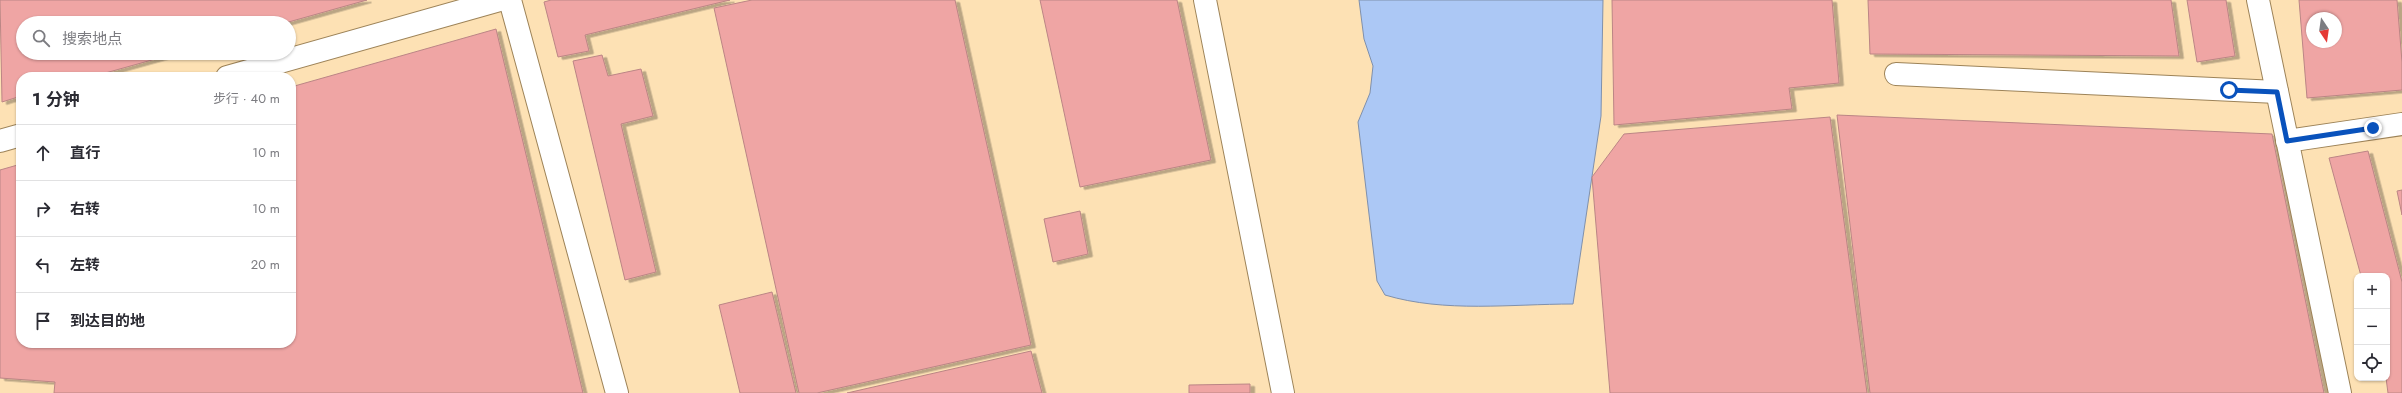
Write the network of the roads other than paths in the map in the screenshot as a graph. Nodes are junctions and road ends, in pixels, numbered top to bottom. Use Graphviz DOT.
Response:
graph roads {
  1 [pos="500,0"];
  2 [pos="510,0"];
  3 [pos="1205,0"];
  4 [pos="2258,0"];
  5 [pos="296,58"];
  6 [pos="287,60"];
  7 [pos="245,72"];
  8 [pos="1896,74"];
  9 [pos="2277,92"];
  10 [pos="2402,124"];
  11 [pos="16,136"];
  12 [pos="0,141"];
  13 [pos="2287,141"];
  14 [pos="618,393"];
  15 [pos="1283,393"];
  16 [pos="2340,393"];
  1 -- 5 [label="street"];
  2 -- 14 [label="street"];
  3 -- 15 [label="street"];
  4 -- 9 [label="street"];
  6 -- 7 [label="street"];
  8 -- 9 [label="street"];
  9 -- 13 [label="street"];
  10 -- 13 [label="street"];
  11 -- 12 [label="street"];
  13 -- 16 [label="street"];
}
